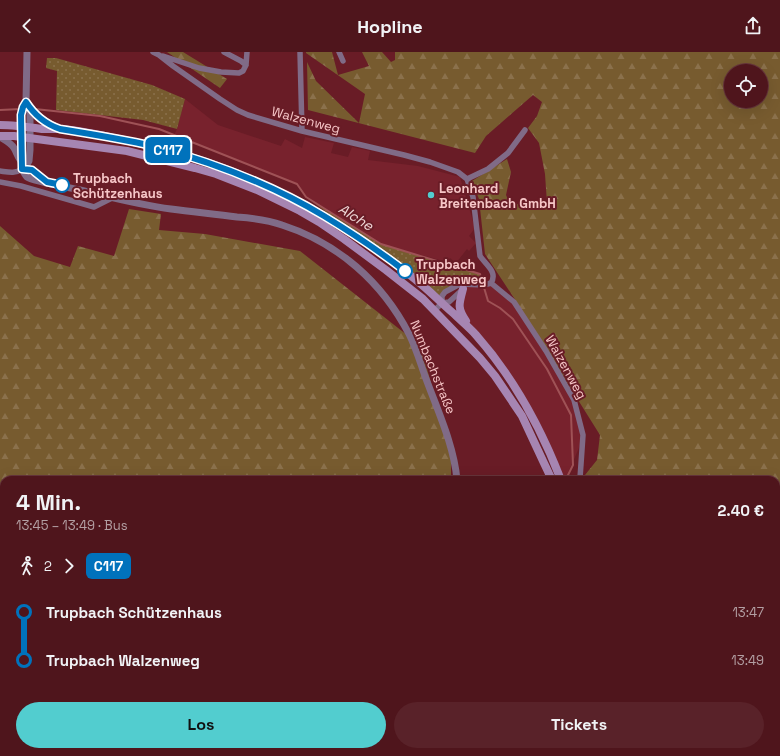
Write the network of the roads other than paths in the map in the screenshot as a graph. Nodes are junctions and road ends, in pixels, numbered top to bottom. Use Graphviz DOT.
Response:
graph roads {
  1 [pos="27,52"];
  2 [pos="224,52"];
  3 [pos="246,52"];
  4 [pos="300,52"];
  5 [pos="339,52"];
  6 [pos="156,54"];
  7 [pos="343,61"];
  8 [pos="246,65"];
  9 [pos="26,102"];
  10 [pos="32,113"];
  11 [pos="0,125"];
  12 [pos="20,126"];
  13 [pos="30,127"];
  14 [pos="60,129"];
  15 [pos="525,130"];
  16 [pos="302,131"];
  17 [pos="0,137"];
  18 [pos="22,138"];
  19 [pos="31,139"];
  20 [pos="21,161"];
  21 [pos="22,169"];
  22 [pos="0,171"];
  23 [pos="467,179"];
  24 [pos="0,182"];
  25 [pos="112,198"];
  26 [pos="490,283"];
  27 [pos="464,287"];
  28 [pos="442,303"];
  29 [pos="434,311"];
  30 [pos="475,333"];
  31 [pos="457,476"];
  32 [pos="550,476"];
  33 [pos="560,476"];
  34 [pos="580,476"];
  1 -- 9 [label="street"];
  2 -- 8 [label="street"];
  3 -- 8 [label="street"];
  4 -- 16 [label="street"];
  5 -- 7 [label="street"];
  6 -- 8 [label="street"];
  6 -- 16 [label="street, Walzenweg"];
  9 -- 10 [label="main road"];
  9 -- 12 [label="street"];
  10 -- 13 [label="street"];
  10 -- 14 [label="main road"];
  11 -- 12 [label="main road"];
  12 -- 13 [label="main road"];
  12 -- 18 [label="street"];
  13 -- 14 [label="main road"];
  13 -- 19 [label="street"];
  14 -- 28 [label="main road"];
  15 -- 23 [label="street"];
  16 -- 23 [label="street, Walzenweg"];
  17 -- 18 [label="main road"];
  17 -- 20 [label="street"];
  18 -- 19 [label="main road"];
  18 -- 20 [label="street"];
  19 -- 21 [label="street"];
  19 -- 29 [label="main road"];
  20 -- 21 [label="street"];
  21 -- 22 [label="street"];
  21 -- 25 [label="street, Numbachstraße"];
  23 -- 26 [label="street"];
  24 -- 25 [label="street"];
  25 -- 31 [label="street, Numbachstraße"];
  26 -- 27 [label="street"];
  26 -- 34 [label="street, Walzenweg"];
  27 -- 28 [label="street"];
  27 -- 28 [label="street"];
  27 -- 30 [label="main road"];
  28 -- 29 [label="street"];
  28 -- 30 [label="main road"];
  29 -- 32 [label="main road"];
  30 -- 33 [label="main road"];
}
